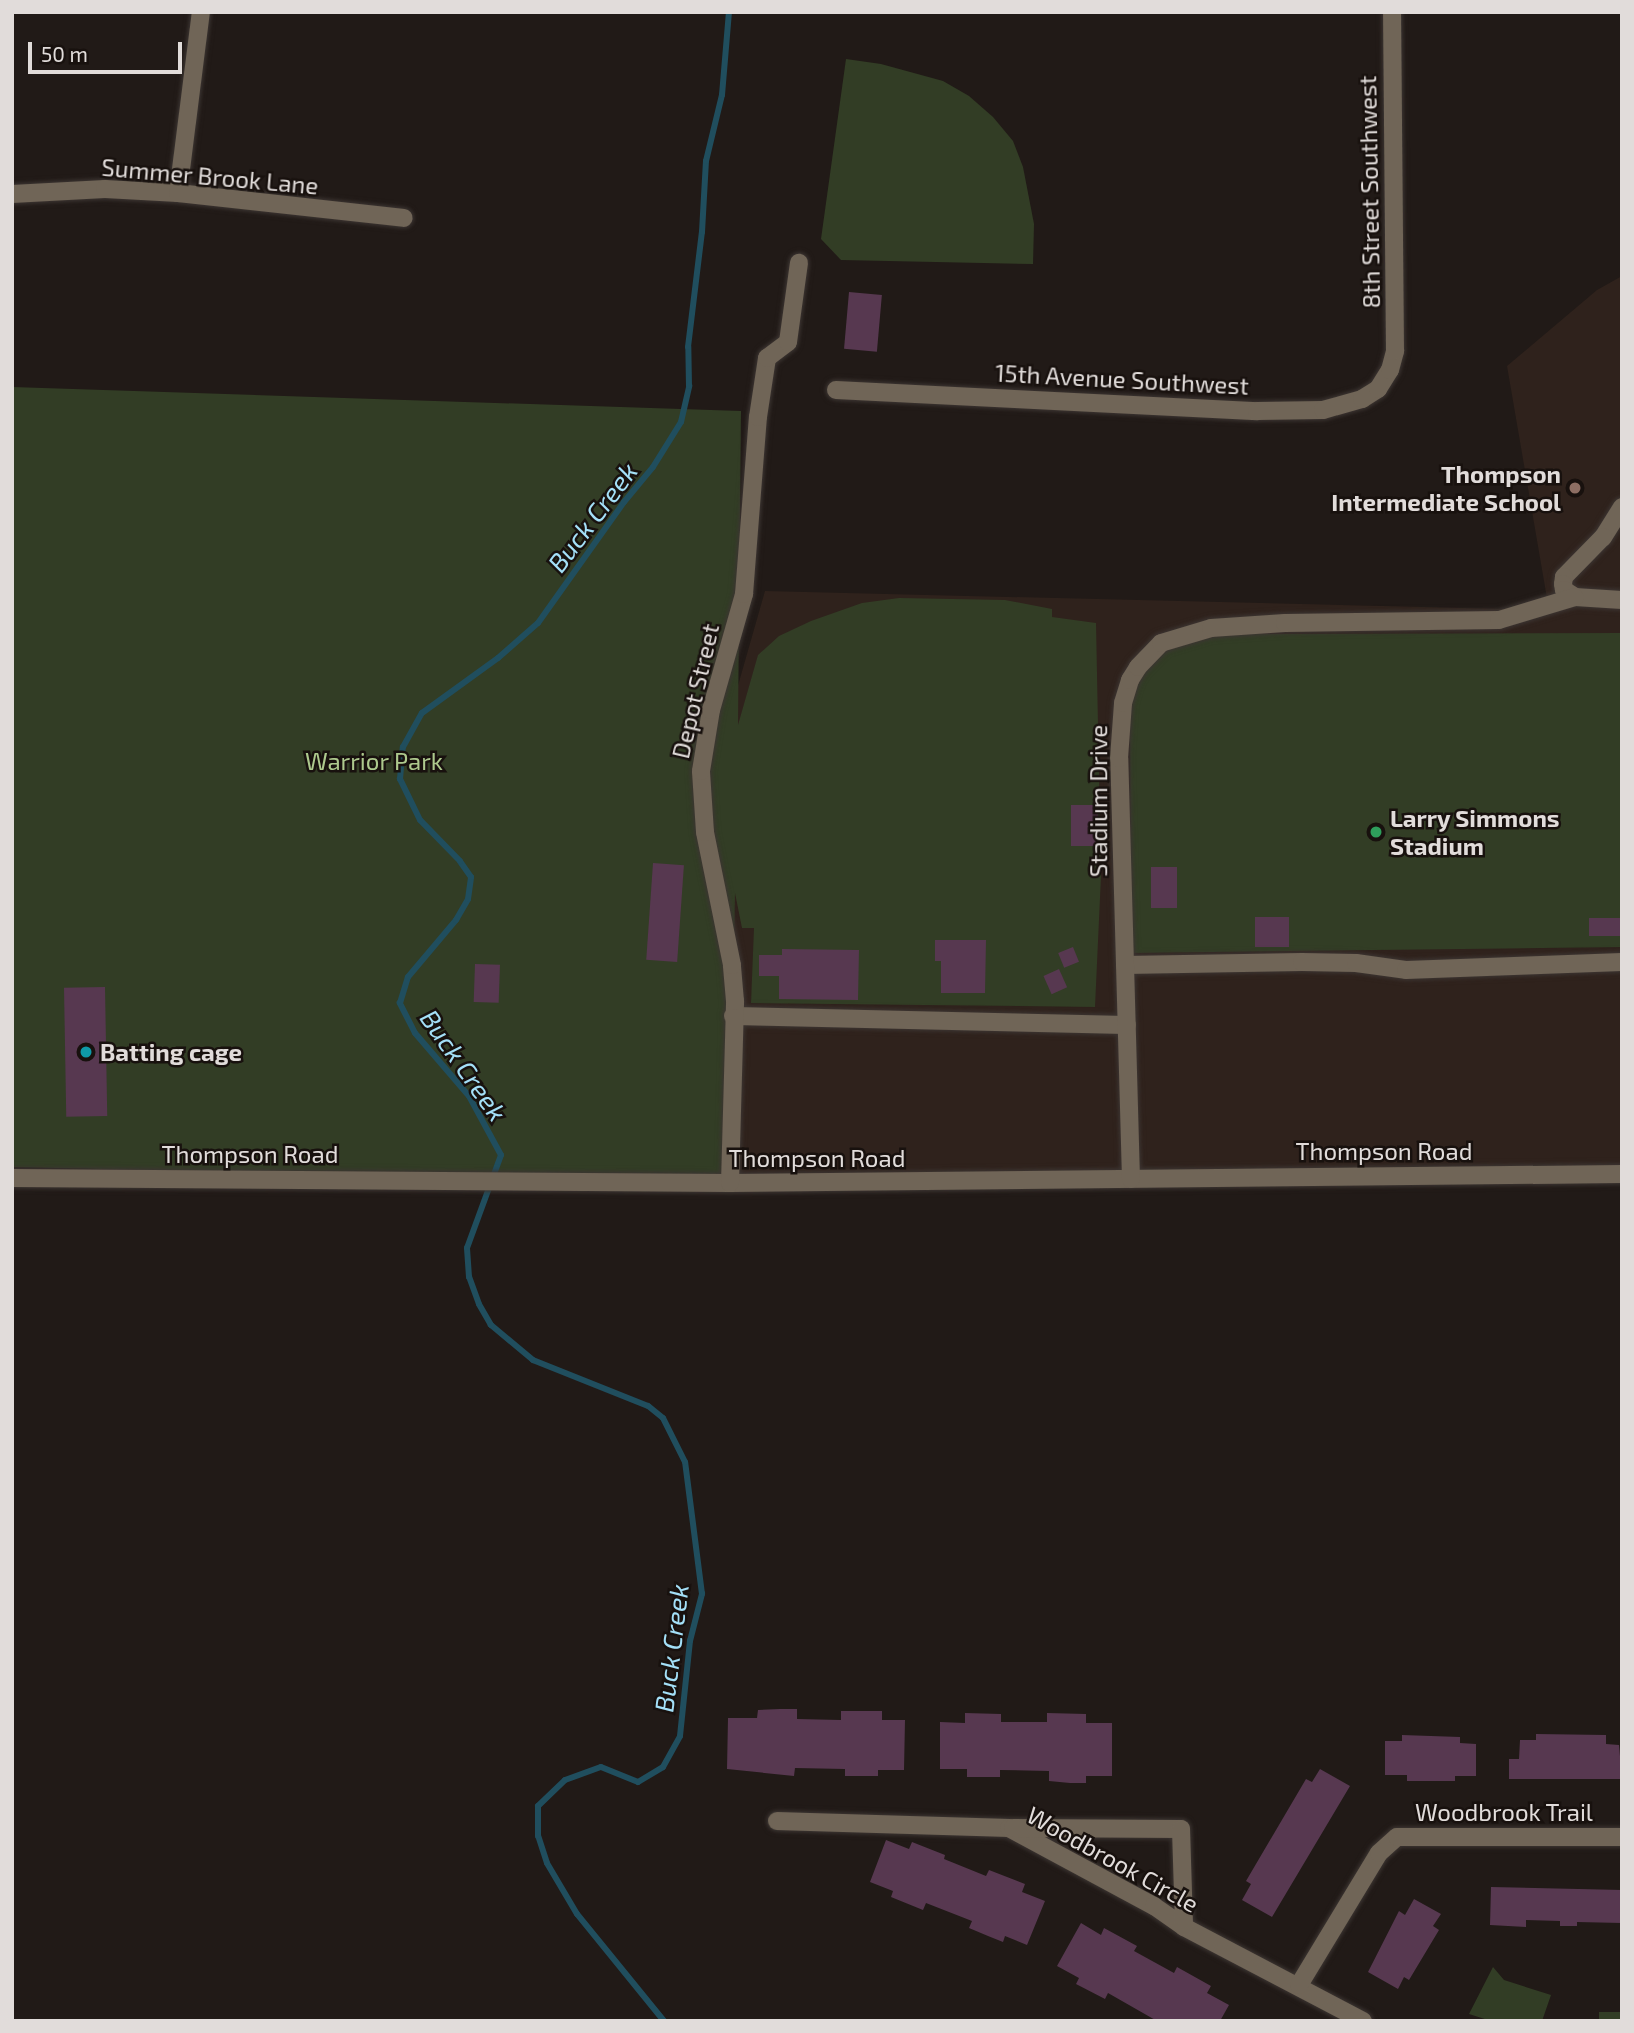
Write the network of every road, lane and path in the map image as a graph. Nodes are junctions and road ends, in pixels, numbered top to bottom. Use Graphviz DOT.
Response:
graph roads {
  1 [pos="201,12"];
  2 [pos="1392,12"];
  3 [pos="178,193"];
  4 [pos="12,194"];
  5 [pos="404,218"];
  6 [pos="799,263"];
  7 [pos="1390,370"];
  8 [pos="836,390"];
  9 [pos="1622,508"];
  10 [pos="1575,597"];
  11 [pos="1622,600"];
  12 [pos="1622,962"];
  13 [pos="1125,965"];
  14 [pos="733,1016"];
  15 [pos="1127,1025"];
  16 [pos="1622,1174"];
  17 [pos="12,1178"];
  18 [pos="1131,1179"];
  19 [pos="730,1183"];
  20 [pos="776,1821"];
  21 [pos="1009,1828"];
  22 [pos="1622,1837"];
  23 [pos="1184,1927"];
  24 [pos="1299,1985"];
  25 [pos="1363,2021"];
  1 -- 3 [label="street"];
  2 -- 7 [label="street, 8th Street Southwest"];
  3 -- 4 [label="street, Summer Brook Lane"];
  3 -- 5 [label="street, Summer Brook Lane"];
  6 -- 14 [label="street, Depot Street"];
  7 -- 8 [label="street, 15th Avenue Southwest"];
  9 -- 10 [label="street"];
  10 -- 11 [label="street, Stadium Drive"];
  10 -- 13 [label="street, Stadium Drive"];
  12 -- 13 [label="street"];
  13 -- 15 [label="street, Stadium Drive"];
  14 -- 15 [label="street"];
  14 -- 19 [label="street, Depot Street"];
  15 -- 18 [label="street, Stadium Drive"];
  16 -- 18 [label="street, Thompson Road"];
  17 -- 19 [label="street, Thompson Road"];
  18 -- 19 [label="street, Thompson Road"];
  20 -- 21 [label="street, Woodbrook Circle"];
  21 -- 23 [label="street, Woodbrook Circle"];
  21 -- 23 [label="street"];
  22 -- 24 [label="street, Woodbrook Trail"];
  23 -- 24 [label="street, Woodbrook Circle"];
  24 -- 25 [label="street, Woodbrook Circle"];
}
